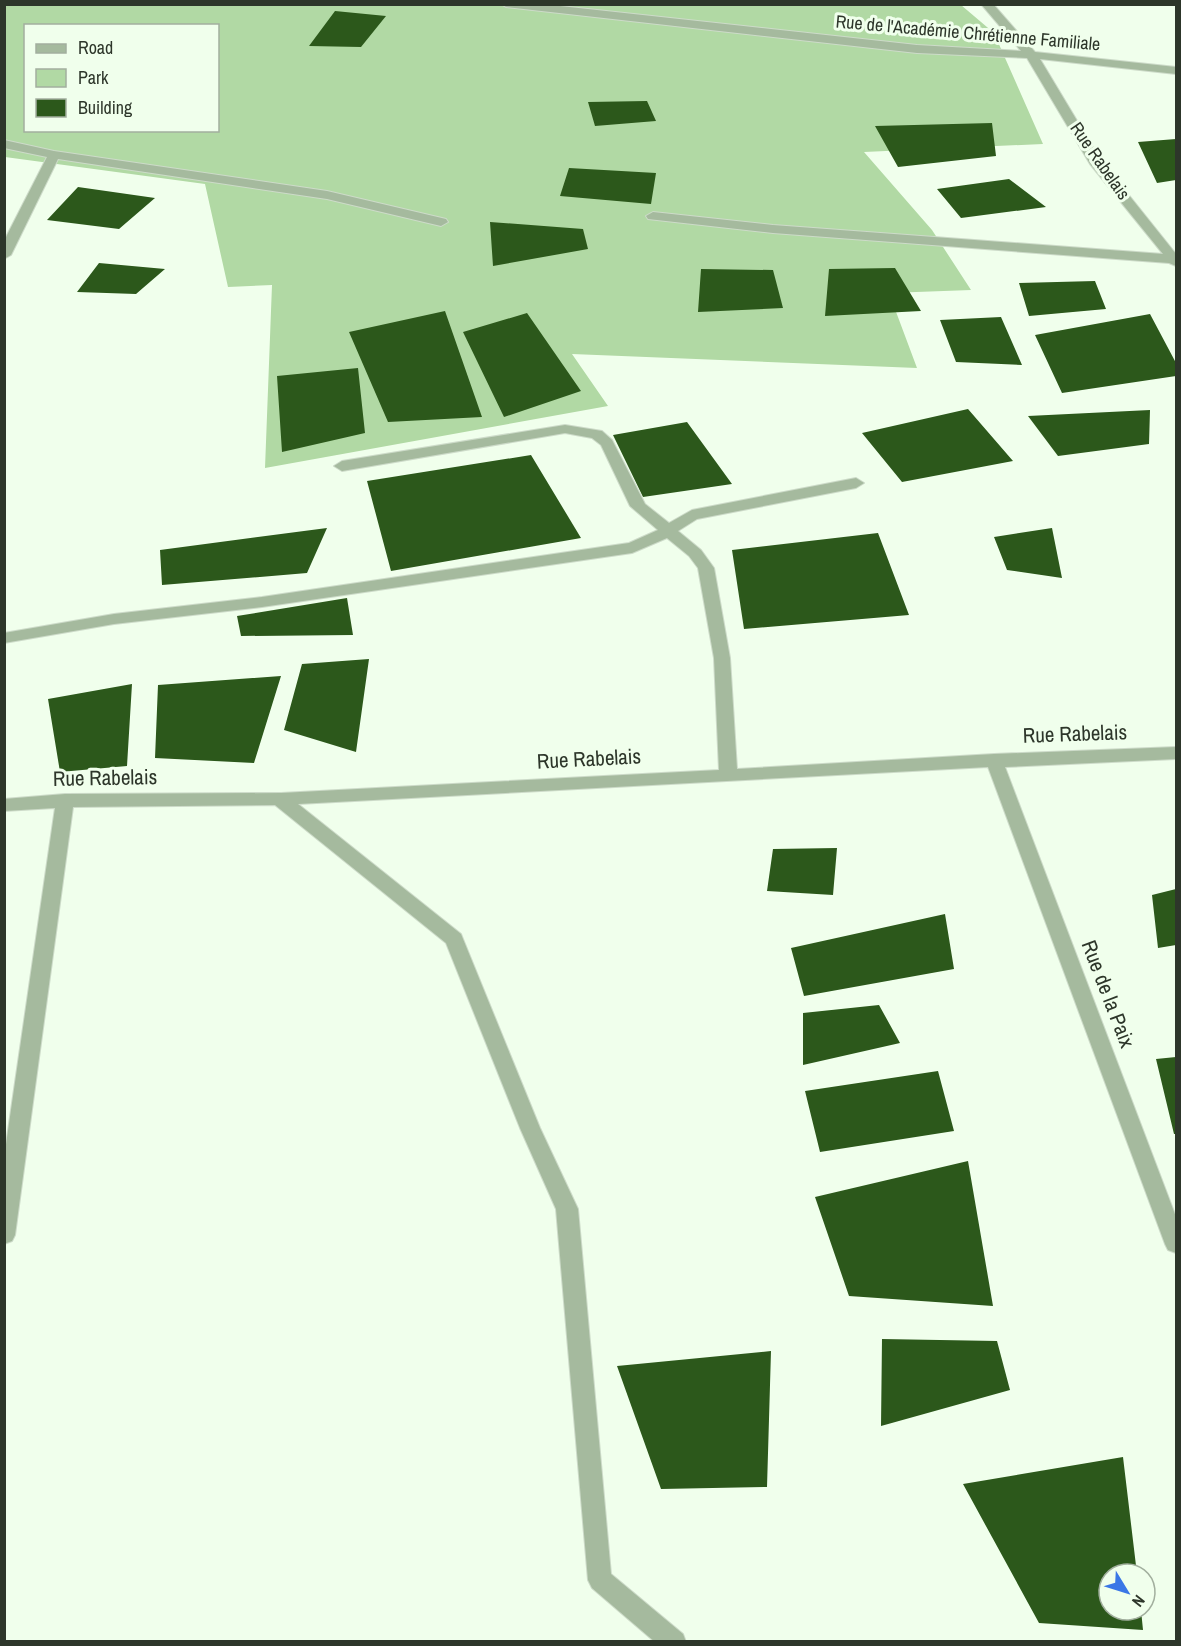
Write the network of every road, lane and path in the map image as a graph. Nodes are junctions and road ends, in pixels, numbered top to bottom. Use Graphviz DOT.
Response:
graph roads {
  1 [pos="506,4"];
  2 [pos="986,4"];
  3 [pos="1031,55"];
  4 [pos="1176,70"];
  5 [pos="4,144"];
  6 [pos="54,155"];
  7 [pos="653,216"];
  8 [pos="441,222"];
  9 [pos="4,255"];
  10 [pos="1175,260"];
  11 [pos="342,466"];
  12 [pos="856,483"];
  13 [pos="670,531"];
  14 [pos="4,638"];
  15 [pos="1176,753"];
  16 [pos="994,760"];
  17 [pos="728,774"];
  18 [pos="279,799"];
  19 [pos="65,800"];
  20 [pos="4,805"];
  21 [pos="4,1235"];
  22 [pos="1176,1244"];
  23 [pos="674,1641"];
  1 -- 3 [label="street, Rue de l'Académie Chrétienne Familiale"];
  2 -- 3 [label="street, Rue Rabelais"];
  3 -- 4 [label="street, Rue de l'Académie Chrétienne Familiale"];
  3 -- 10 [label="street, Rue Rabelais"];
  5 -- 6 [label="street"];
  6 -- 8 [label="street"];
  6 -- 9 [label="street"];
  7 -- 10 [label="street"];
  11 -- 13 [label="street"];
  12 -- 13 [label="street"];
  13 -- 14 [label="street"];
  13 -- 17 [label="street"];
  15 -- 16 [label="street, Rue Rabelais"];
  16 -- 17 [label="street, Rue Rabelais"];
  16 -- 22 [label="street, Rue de la Paix"];
  17 -- 18 [label="street, Rue Rabelais"];
  18 -- 19 [label="street, Rue Rabelais"];
  18 -- 23 [label="street"];
  19 -- 20 [label="street, Rue Rabelais"];
  19 -- 21 [label="street"];
}
